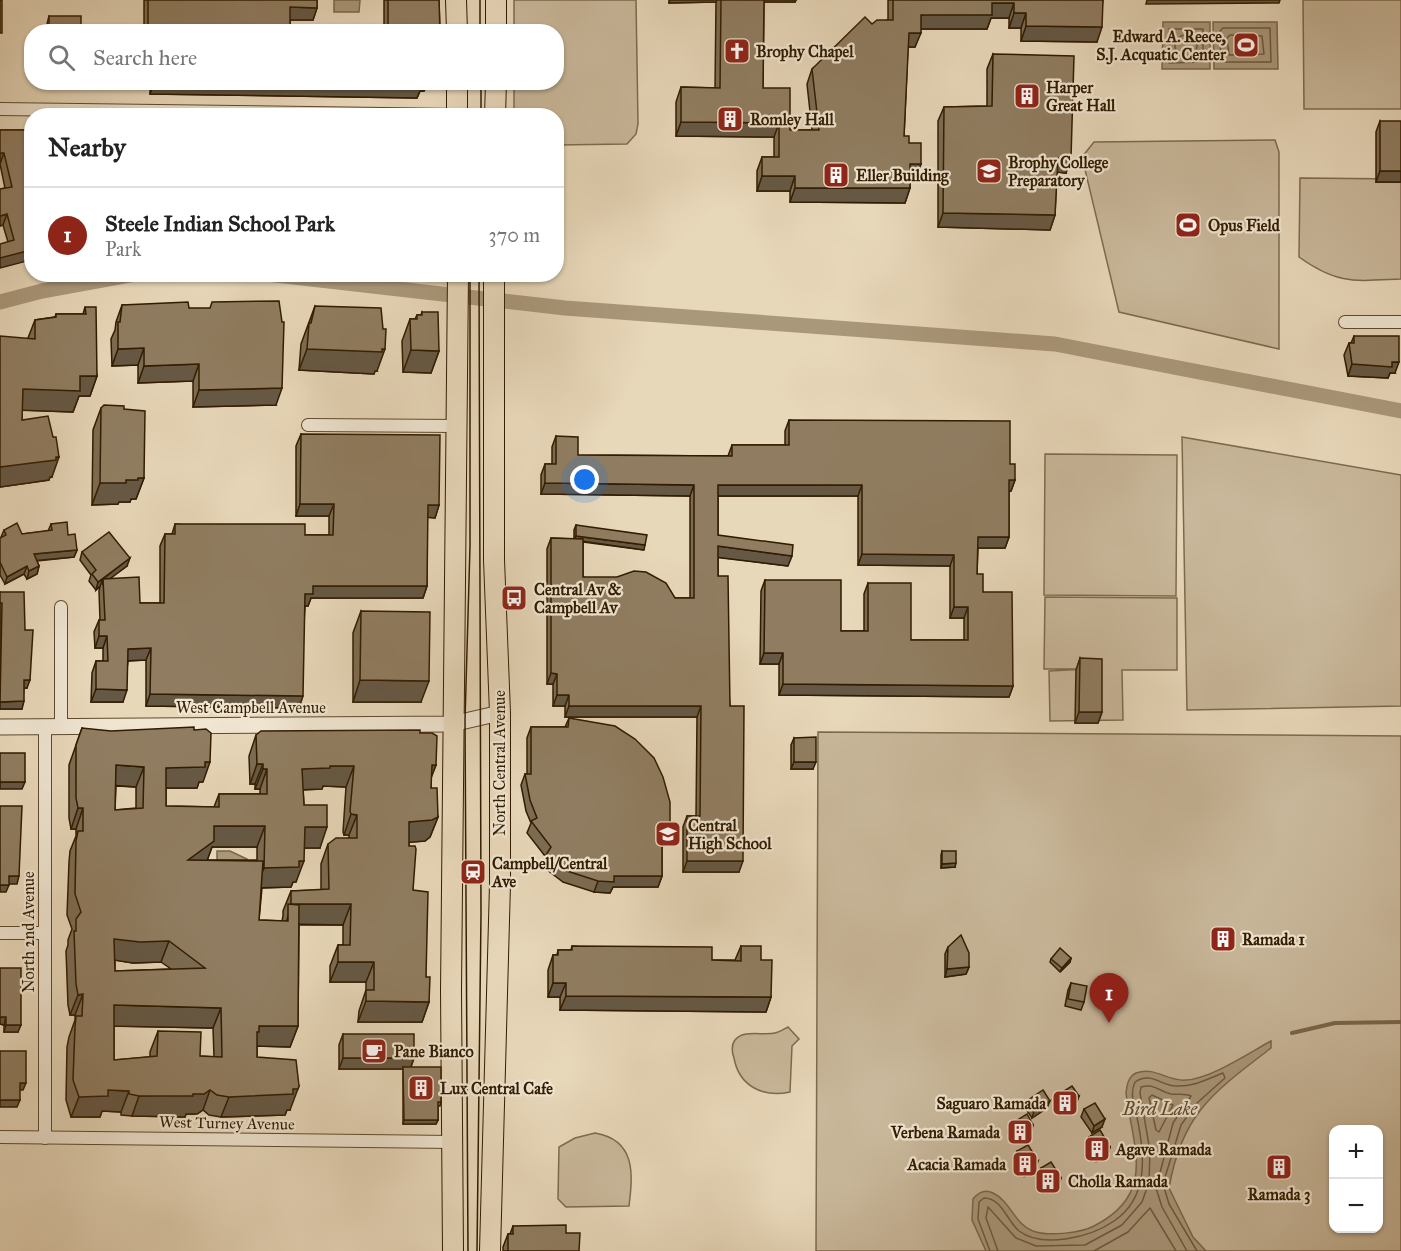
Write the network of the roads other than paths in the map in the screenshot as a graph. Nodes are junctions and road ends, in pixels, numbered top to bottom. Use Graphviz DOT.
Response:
graph roads {
  1 [pos="456,0"];
  2 [pos="496,0"];
  3 [pos="457,24"];
  4 [pos="496,24"];
  5 [pos="457,90"];
  6 [pos="496,90"];
  7 [pos="457,108"];
  8 [pos="495,108"];
  9 [pos="0,109"];
  10 [pos="24,109"];
  11 [pos="458,282"];
  12 [pos="494,282"];
  13 [pos="1346,322"];
  14 [pos="1401,322"];
  15 [pos="308,425"];
  16 [pos="457,426"];
  17 [pos="61,607"];
  18 [pos="500,713"];
  19 [pos="452,724"];
  20 [pos="0,727"];
  21 [pos="45,727"];
  22 [pos="61,727"];
  23 [pos="0,933"];
  24 [pos="45,933"];
  25 [pos="0,1137"];
  26 [pos="45,1138"];
  27 [pos="453,1142"];
  28 [pos="453,1251"];
  29 [pos="490,1251"];
  1 -- 3 [label="main road"];
  2 -- 4 [label="main road"];
  5 -- 7 [label="main road"];
  6 -- 8 [label="main road"];
  9 -- 10 [label="street"];
  11 -- 16 [label="main road"];
  12 -- 18 [label="main road, North Central Avenue"];
  13 -- 14 [label="street"];
  15 -- 16 [label="street"];
  16 -- 19 [label="main road"];
  17 -- 22 [label="street"];
  18 -- 19 [label="street, West Campbell Avenue"];
  18 -- 29 [label="main road, North Central Avenue"];
  19 -- 22 [label="street, West Campbell Avenue"];
  19 -- 27 [label="main road"];
  20 -- 21 [label="street, West Campbell Avenue"];
  21 -- 22 [label="street, West Campbell Avenue"];
  21 -- 24 [label="street, North 2nd Avenue"];
  23 -- 24 [label="street"];
  24 -- 26 [label="street, North 2nd Avenue"];
  25 -- 26 [label="street, West Turney Avenue"];
  26 -- 27 [label="street, West Turney Avenue"];
  27 -- 28 [label="main road"];
}
